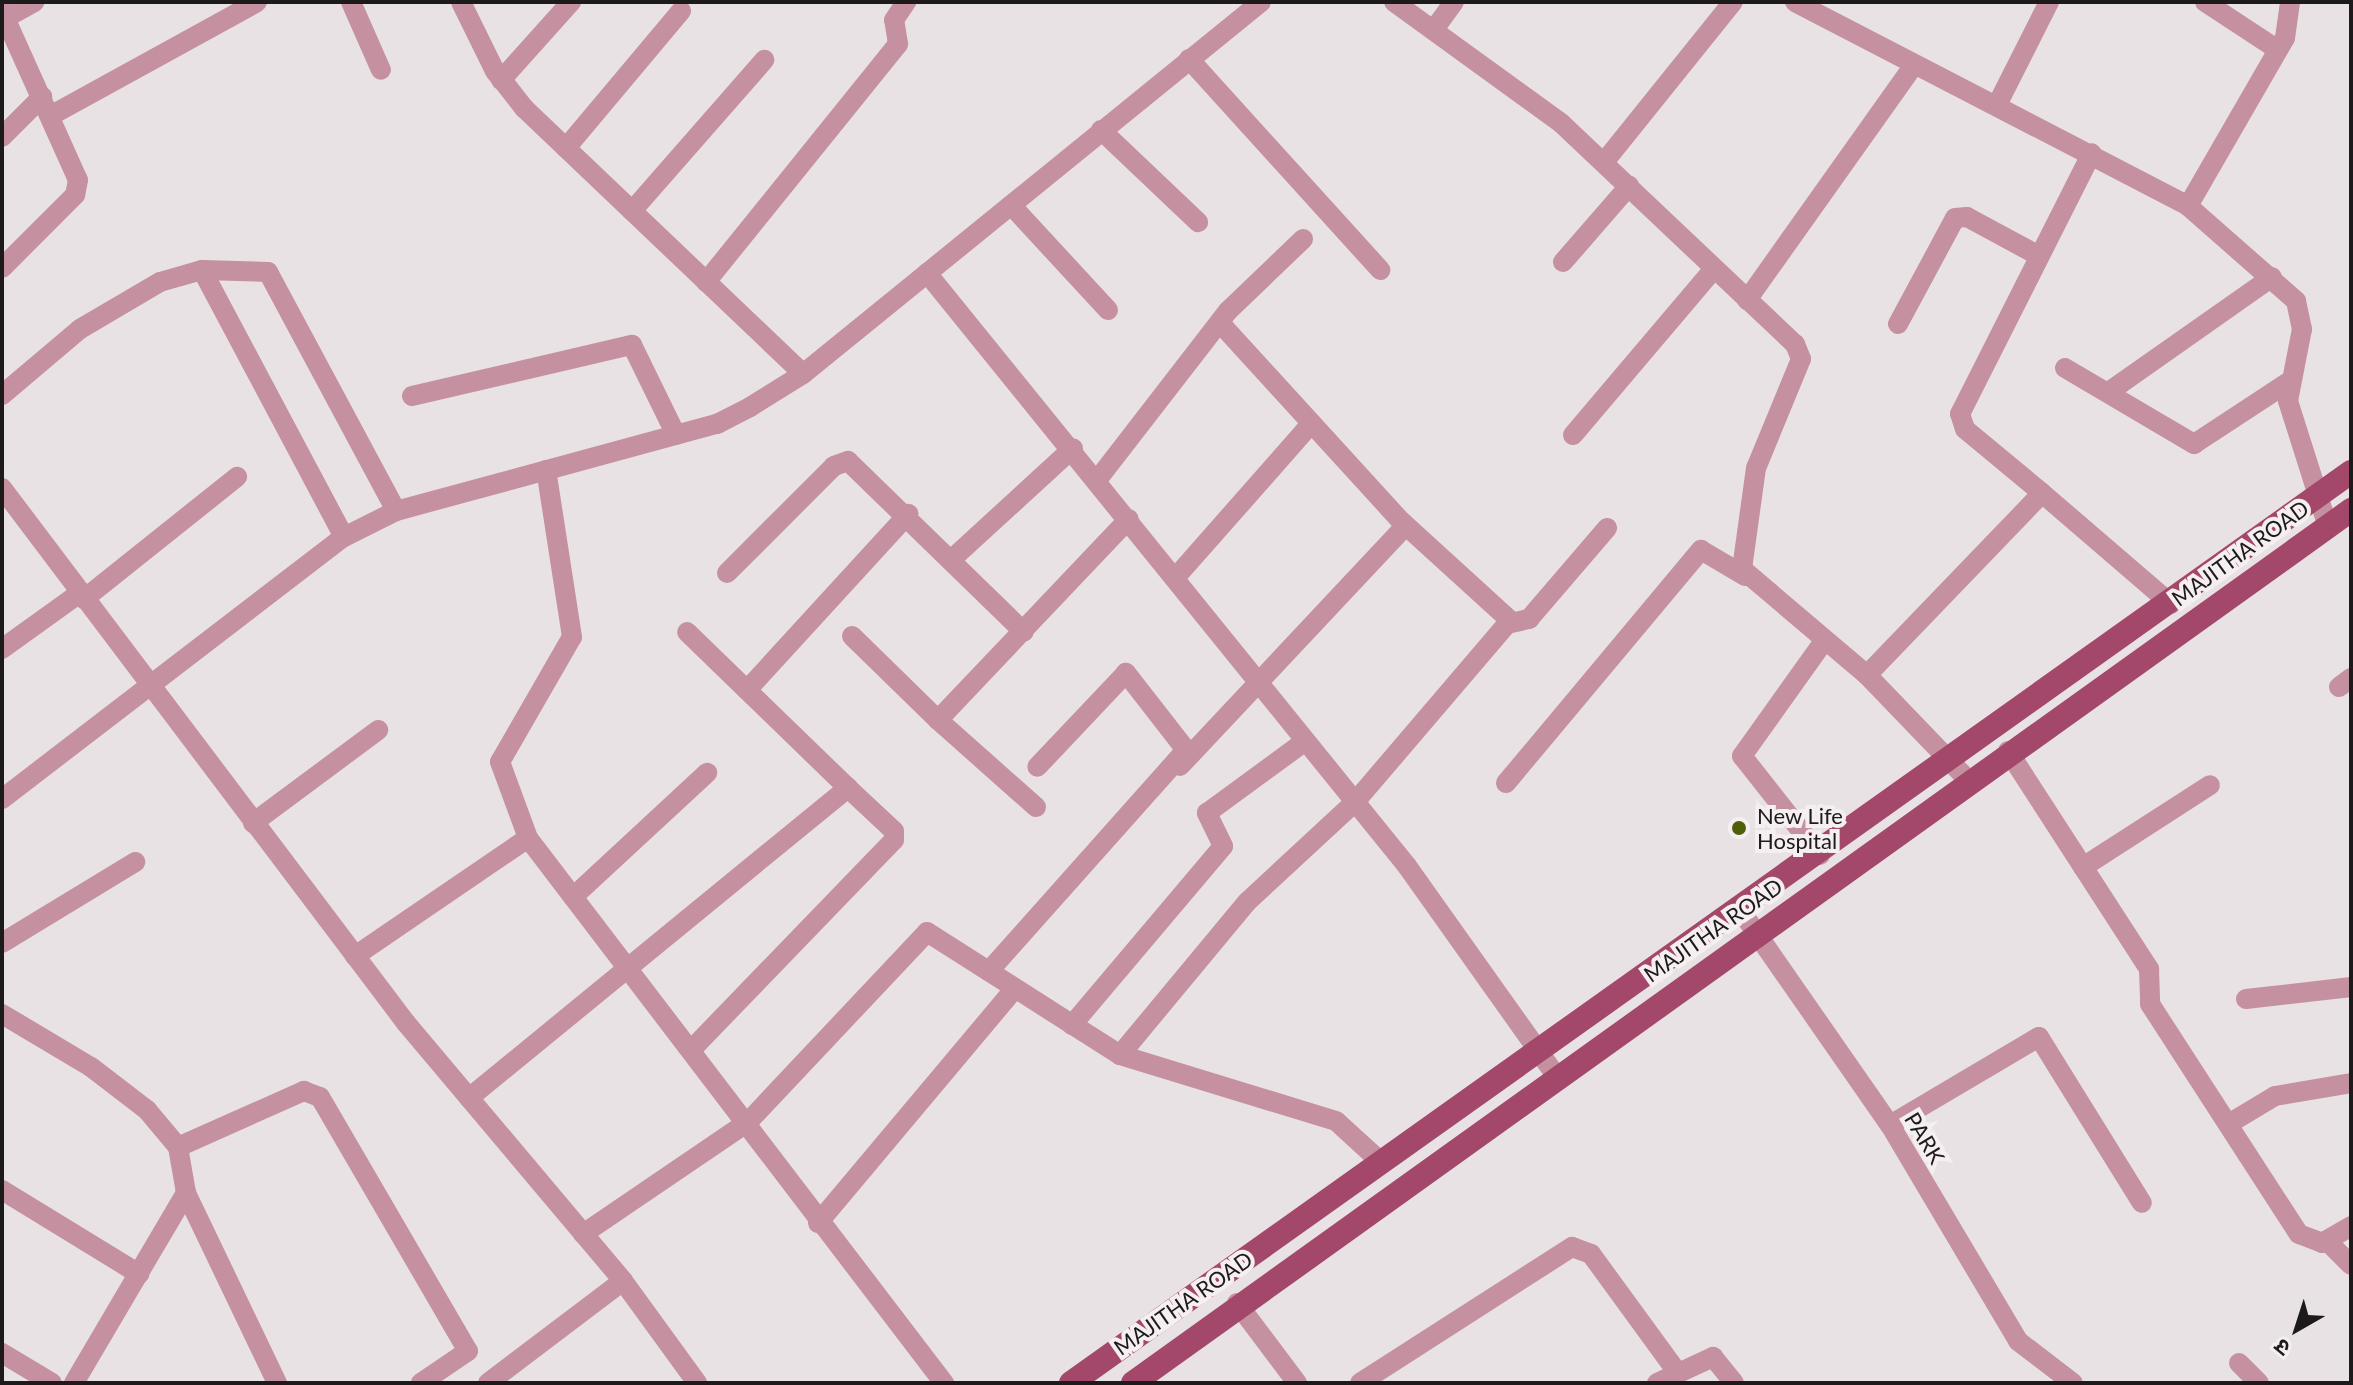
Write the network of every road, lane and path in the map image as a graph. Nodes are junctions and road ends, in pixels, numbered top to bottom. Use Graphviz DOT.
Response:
graph roads {
  1 [pos="34,2"];
  2 [pos="257,2"];
  3 [pos="351,2"];
  4 [pos="461,2"];
  5 [pos="571,2"];
  6 [pos="906,2"];
  7 [pos="1261,2"];
  8 [pos="1394,2"];
  9 [pos="1454,2"];
  10 [pos="1733,2"];
  11 [pos="1795,2"];
  12 [pos="2049,2"];
  13 [pos="2205,2"];
  14 [pos="2290,2"];
  15 [pos="226,8"];
  16 [pos="681,11"];
  17 [pos="3,16"];
  18 [pos="1435,28"];
  19 [pos="2278,50"];
  20 [pos="1189,59"];
  21 [pos="764,60"];
  22 [pos="1913,66"];
  23 [pos="381,70"];
  24 [pos="501,80"];
  25 [pos="1997,105"];
  26 [pos="46,107"];
  27 [pos="1101,130"];
  28 [pos="2,137"];
  29 [pos="566,148"];
  30 [pos="2092,153"];
  31 [pos="1605,161"];
  32 [pos="1629,186"];
  33 [pos="1011,205"];
  34 [pos="2188,206"];
  35 [pos="632,211"];
  36 [pos="1198,222"];
  37 [pos="1303,239"];
  38 [pos="2039,256"];
  39 [pos="1563,262"];
  40 [pos="2,268"];
  41 [pos="202,270"];
  42 [pos="1380,270"];
  43 [pos="1712,271"];
  44 [pos="927,273"];
  45 [pos="2272,277"];
  46 [pos="706,282"];
  47 [pos="1747,300"];
  48 [pos="1108,310"];
  49 [pos="1221,324"];
  50 [pos="1898,324"];
  51 [pos="2065,368"];
  52 [pos="803,374"];
  53 [pos="2287,383"];
  54 [pos="2110,391"];
  55 [pos="2,395"];
  56 [pos="412,396"];
  57 [pos="1312,423"];
  58 [pos="676,435"];
  59 [pos="1573,435"];
  60 [pos="1073,448"];
  61 [pos="546,470"];
  62 [pos="2351,472"];
  63 [pos="237,477"];
  64 [pos="1098,479"];
  65 [pos="2,488"];
  66 [pos="2042,493"];
  67 [pos="2316,497"];
  68 [pos="2351,510"];
  69 [pos="396,511"];
  70 [pos="908,514"];
  71 [pos="1129,519"];
  72 [pos="1405,526"];
  73 [pos="2328,527"];
  74 [pos="1607,528"];
  75 [pos="344,537"];
  76 [pos="952,559"];
  77 [pos="727,573"];
  78 [pos="1745,576"];
  79 [pos="1176,577"];
  80 [pos="82,596"];
  81 [pos="2171,604"];
  82 [pos="1511,621"];
  83 [pos="687,632"];
  84 [pos="1024,632"];
  85 [pos="852,636"];
  86 [pos="1824,641"];
  87 [pos="2118,643"];
  88 [pos="2,649"];
  89 [pos="2133,668"];
  90 [pos="1867,675"];
  91 [pos="1257,684"];
  92 [pos="152,690"];
  93 [pos="747,690"];
  94 [pos="938,720"];
  95 [pos="378,730"];
  96 [pos="1304,742"];
  97 [pos="2008,751"];
  98 [pos="1037,767"];
  99 [pos="1960,771"];
  100 [pos="707,773"];
  101 [pos="1506,783"];
  102 [pos="2210,785"];
  103 [pos="848,788"];
  104 [pos="2,799"];
  105 [pos="1355,802"];
  106 [pos="1036,807"];
  107 [pos="253,823"];
  108 [pos="528,838"];
  109 [pos="1820,855"];
  110 [pos="135,862"];
  111 [pos="2083,867"];
  112 [pos="573,897"];
  113 [pos="1049,906"];
  114 [pos="1741,911"];
  115 [pos="1755,932"];
  116 [pos="2,943"];
  117 [pos="355,956"];
  118 [pos="989,971"];
  119 [pos="630,973"];
  120 [pos="2351,987"];
  121 [pos="1013,991"];
  122 [pos="2246,999"];
  123 [pos="2,1014"];
  124 [pos="1072,1025"];
  125 [pos="694,1047"];
  126 [pos="1541,1051"];
  127 [pos="1120,1055"];
  128 [pos="1556,1076"];
  129 [pos="2351,1083"];
  130 [pos="469,1098"];
  131 [pos="748,1122"];
  132 [pos="2230,1123"];
  133 [pos="1890,1125"];
  134 [pos="178,1147"];
  135 [pos="1382,1163"];
  136 [pos="2,1190"];
  137 [pos="186,1193"];
  138 [pos="2142,1203"];
  139 [pos="818,1223"];
  140 [pos="2351,1226"];
  141 [pos="583,1234"];
  142 [pos="2327,1241"];
  143 [pos="2351,1265"];
  144 [pos="139,1274"];
  145 [pos="623,1281"];
  146 [pos="1237,1303"];
  147 [pos="468,1351"];
  148 [pos="2,1353"];
  149 [pos="2239,1363"];
  150 [pos="1675,1369"];
  151 [pos="2045,1376"];
  152 [pos="52,1383"];
  153 [pos="74,1383"];
  154 [pos="277,1383"];
  155 [pos="421,1383"];
  156 [pos="488,1383"];
  157 [pos="697,1383"];
  158 [pos="944,1383"];
  159 [pos="1071,1383"];
  160 [pos="1133,1383"];
  161 [pos="1297,1383"];
  162 [pos="1360,1383"];
  163 [pos="1657,1383"];
  164 [pos="1734,1383"];
  165 [pos="2073,1383"];
  166 [pos="2259,1383"];
  1 -- 17 [label="street"];
  2 -- 15 [label="street"];
  3 -- 23 [label="street"];
  4 -- 24 [label="street"];
  5 -- 24 [label="street"];
  6 -- 46 [label="street"];
  7 -- 20 [label="street"];
  8 -- 18 [label="street"];
  9 -- 18 [label="street"];
  10 -- 31 [label="street"];
  11 -- 22 [label="street"];
  12 -- 25 [label="street"];
  13 -- 19 [label="street"];
  14 -- 19 [label="street"];
  15 -- 26 [label="street"];
  16 -- 29 [label="street"];
  17 -- 26 [label="street"];
  18 -- 31 [label="street"];
  19 -- 34 [label="street"];
  20 -- 27 [label="street"];
  20 -- 42 [label="street"];
  21 -- 35 [label="street"];
  22 -- 25 [label="street"];
  22 -- 47 [label="street"];
  24 -- 29 [label="street"];
  25 -- 30 [label="street"];
  26 -- 28 [label="street"];
  26 -- 40 [label="street"];
  27 -- 33 [label="street"];
  27 -- 36 [label="street"];
  29 -- 35 [label="street"];
  30 -- 34 [label="street"];
  30 -- 38 [label="street"];
  31 -- 32 [label="street"];
  32 -- 39 [label="street"];
  32 -- 43 [label="street"];
  33 -- 44 [label="street"];
  33 -- 48 [label="street"];
  34 -- 45 [label="street"];
  35 -- 46 [label="street"];
  37 -- 49 [label="street"];
  38 -- 50 [label="street"];
  38 -- 66 [label="street"];
  41 -- 55 [label="street"];
  41 -- 69 [label="street"];
  41 -- 75 [label="street"];
  43 -- 47 [label="street"];
  43 -- 59 [label="street"];
  44 -- 52 [label="street"];
  44 -- 60 [label="street"];
  45 -- 53 [label="street"];
  45 -- 54 [label="street"];
  46 -- 52 [label="street"];
  47 -- 78 [label="street"];
  49 -- 57 [label="street"];
  49 -- 64 [label="street"];
  51 -- 54 [label="street"];
  52 -- 58 [label="street"];
  53 -- 54 [label="street"];
  53 -- 67 [label="street"];
  56 -- 58 [label="street"];
  57 -- 72 [label="street"];
  57 -- 79 [label="street"];
  58 -- 61 [label="street"];
  60 -- 64 [label="street"];
  60 -- 76 [label="street"];
  61 -- 69 [label="street"];
  61 -- 108 [label="street"];
  62 -- 67 [label="main road, MAJITHA ROAD"];
  63 -- 80 [label="street"];
  64 -- 71 [label="street"];
  65 -- 80 [label="street"];
  66 -- 81 [label="street"];
  66 -- 90 [label="street"];
  67 -- 73 [label="street"];
  67 -- 81 [label="main road, MAJITHA ROAD"];
  68 -- 73 [label="main road, MAJITHA ROAD"];
  69 -- 75 [label="street"];
  70 -- 76 [label="street"];
  70 -- 77 [label="street"];
  70 -- 93 [label="street"];
  71 -- 79 [label="street"];
  71 -- 84 [label="street"];
  72 -- 82 [label="street"];
  72 -- 91 [label="street"];
  73 -- 89 [label="main road, MAJITHA ROAD"];
  74 -- 82 [label="street"];
  75 -- 92 [label="street"];
  76 -- 84 [label="street"];
  78 -- 86 [label="street"];
  78 -- 101 [label="street"];
  79 -- 91 [label="street"];
  80 -- 88 [label="street"];
  80 -- 92 [label="street"];
  81 -- 87 [label="main road, MAJITHA ROAD"];
  82 -- 105 [label="street"];
  83 -- 93 [label="street"];
  84 -- 94 [label="street"];
  85 -- 94 [label="street"];
  86 -- 90 [label="street"];
  86 -- 109 [label="street"];
  87 -- 89 [label="main road"];
  87 -- 99 [label="main road, MAJITHA ROAD"];
  89 -- 97 [label="main road, MAJITHA ROAD"];
  90 -- 99 [label="street"];
  91 -- 96 [label="street"];
  91 -- 113 [label="street"];
  92 -- 104 [label="street"];
  92 -- 107 [label="street"];
  93 -- 103 [label="street"];
  94 -- 106 [label="street"];
  95 -- 107 [label="street"];
  96 -- 105 [label="street"];
  96 -- 124 [label="street"];
  97 -- 99 [label="main road, MAJITHA ROAD"];
  97 -- 111 [label="street"];
  98 -- 113 [label="street"];
  99 -- 109 [label="main road, MAJITHA ROAD"];
  99 -- 115 [label="main road, MAJITHA ROAD"];
  100 -- 112 [label="street"];
  102 -- 111 [label="street"];
  103 -- 119 [label="street"];
  103 -- 125 [label="street"];
  105 -- 126 [label="street"];
  105 -- 127 [label="street"];
  107 -- 117 [label="street"];
  108 -- 112 [label="street"];
  108 -- 117 [label="street"];
  109 -- 114 [label="main road, MAJITHA ROAD"];
  110 -- 116 [label="street"];
  111 -- 132 [label="street"];
  112 -- 119 [label="street"];
  113 -- 118 [label="street"];
  114 -- 115 [label="street, PARK"];
  114 -- 126 [label="main road, MAJITHA ROAD"];
  115 -- 128 [label="main road, MAJITHA ROAD"];
  115 -- 133 [label="street, PARK"];
  117 -- 130 [label="street"];
  118 -- 121 [label="street"];
  118 -- 131 [label="street"];
  119 -- 125 [label="street"];
  119 -- 130 [label="street"];
  120 -- 122 [label="street"];
  121 -- 124 [label="street"];
  121 -- 139 [label="street"];
  123 -- 134 [label="street"];
  124 -- 127 [label="street"];
  125 -- 131 [label="street"];
  126 -- 128 [label="street"];
  126 -- 135 [label="main road, MAJITHA ROAD"];
  127 -- 135 [label="street"];
  128 -- 146 [label="main road, MAJITHA ROAD"];
  129 -- 132 [label="street"];
  130 -- 141 [label="street"];
  131 -- 139 [label="street"];
  131 -- 141 [label="street"];
  132 -- 142 [label="street"];
  133 -- 138 [label="street"];
  133 -- 151 [label="street, PARK"];
  134 -- 137 [label="street"];
  134 -- 147 [label="street"];
  135 -- 159 [label="main road, MAJITHA ROAD"];
  136 -- 144 [label="street"];
  137 -- 144 [label="street"];
  137 -- 154 [label="street"];
  139 -- 158 [label="street"];
  140 -- 142 [label="street"];
  141 -- 145 [label="street"];
  142 -- 143 [label="street"];
  144 -- 153 [label="street"];
  145 -- 156 [label="street"];
  145 -- 157 [label="street"];
  146 -- 160 [label="main road, MAJITHA ROAD"];
  146 -- 161 [label="street"];
  147 -- 155 [label="street"];
  147 -- 156 [label="street"];
  148 -- 152 [label="street"];
  149 -- 166 [label="street"];
  150 -- 162 [label="street"];
  150 -- 163 [label="street"];
  150 -- 164 [label="street"];
  151 -- 165 [label="street, PARK"];
}
